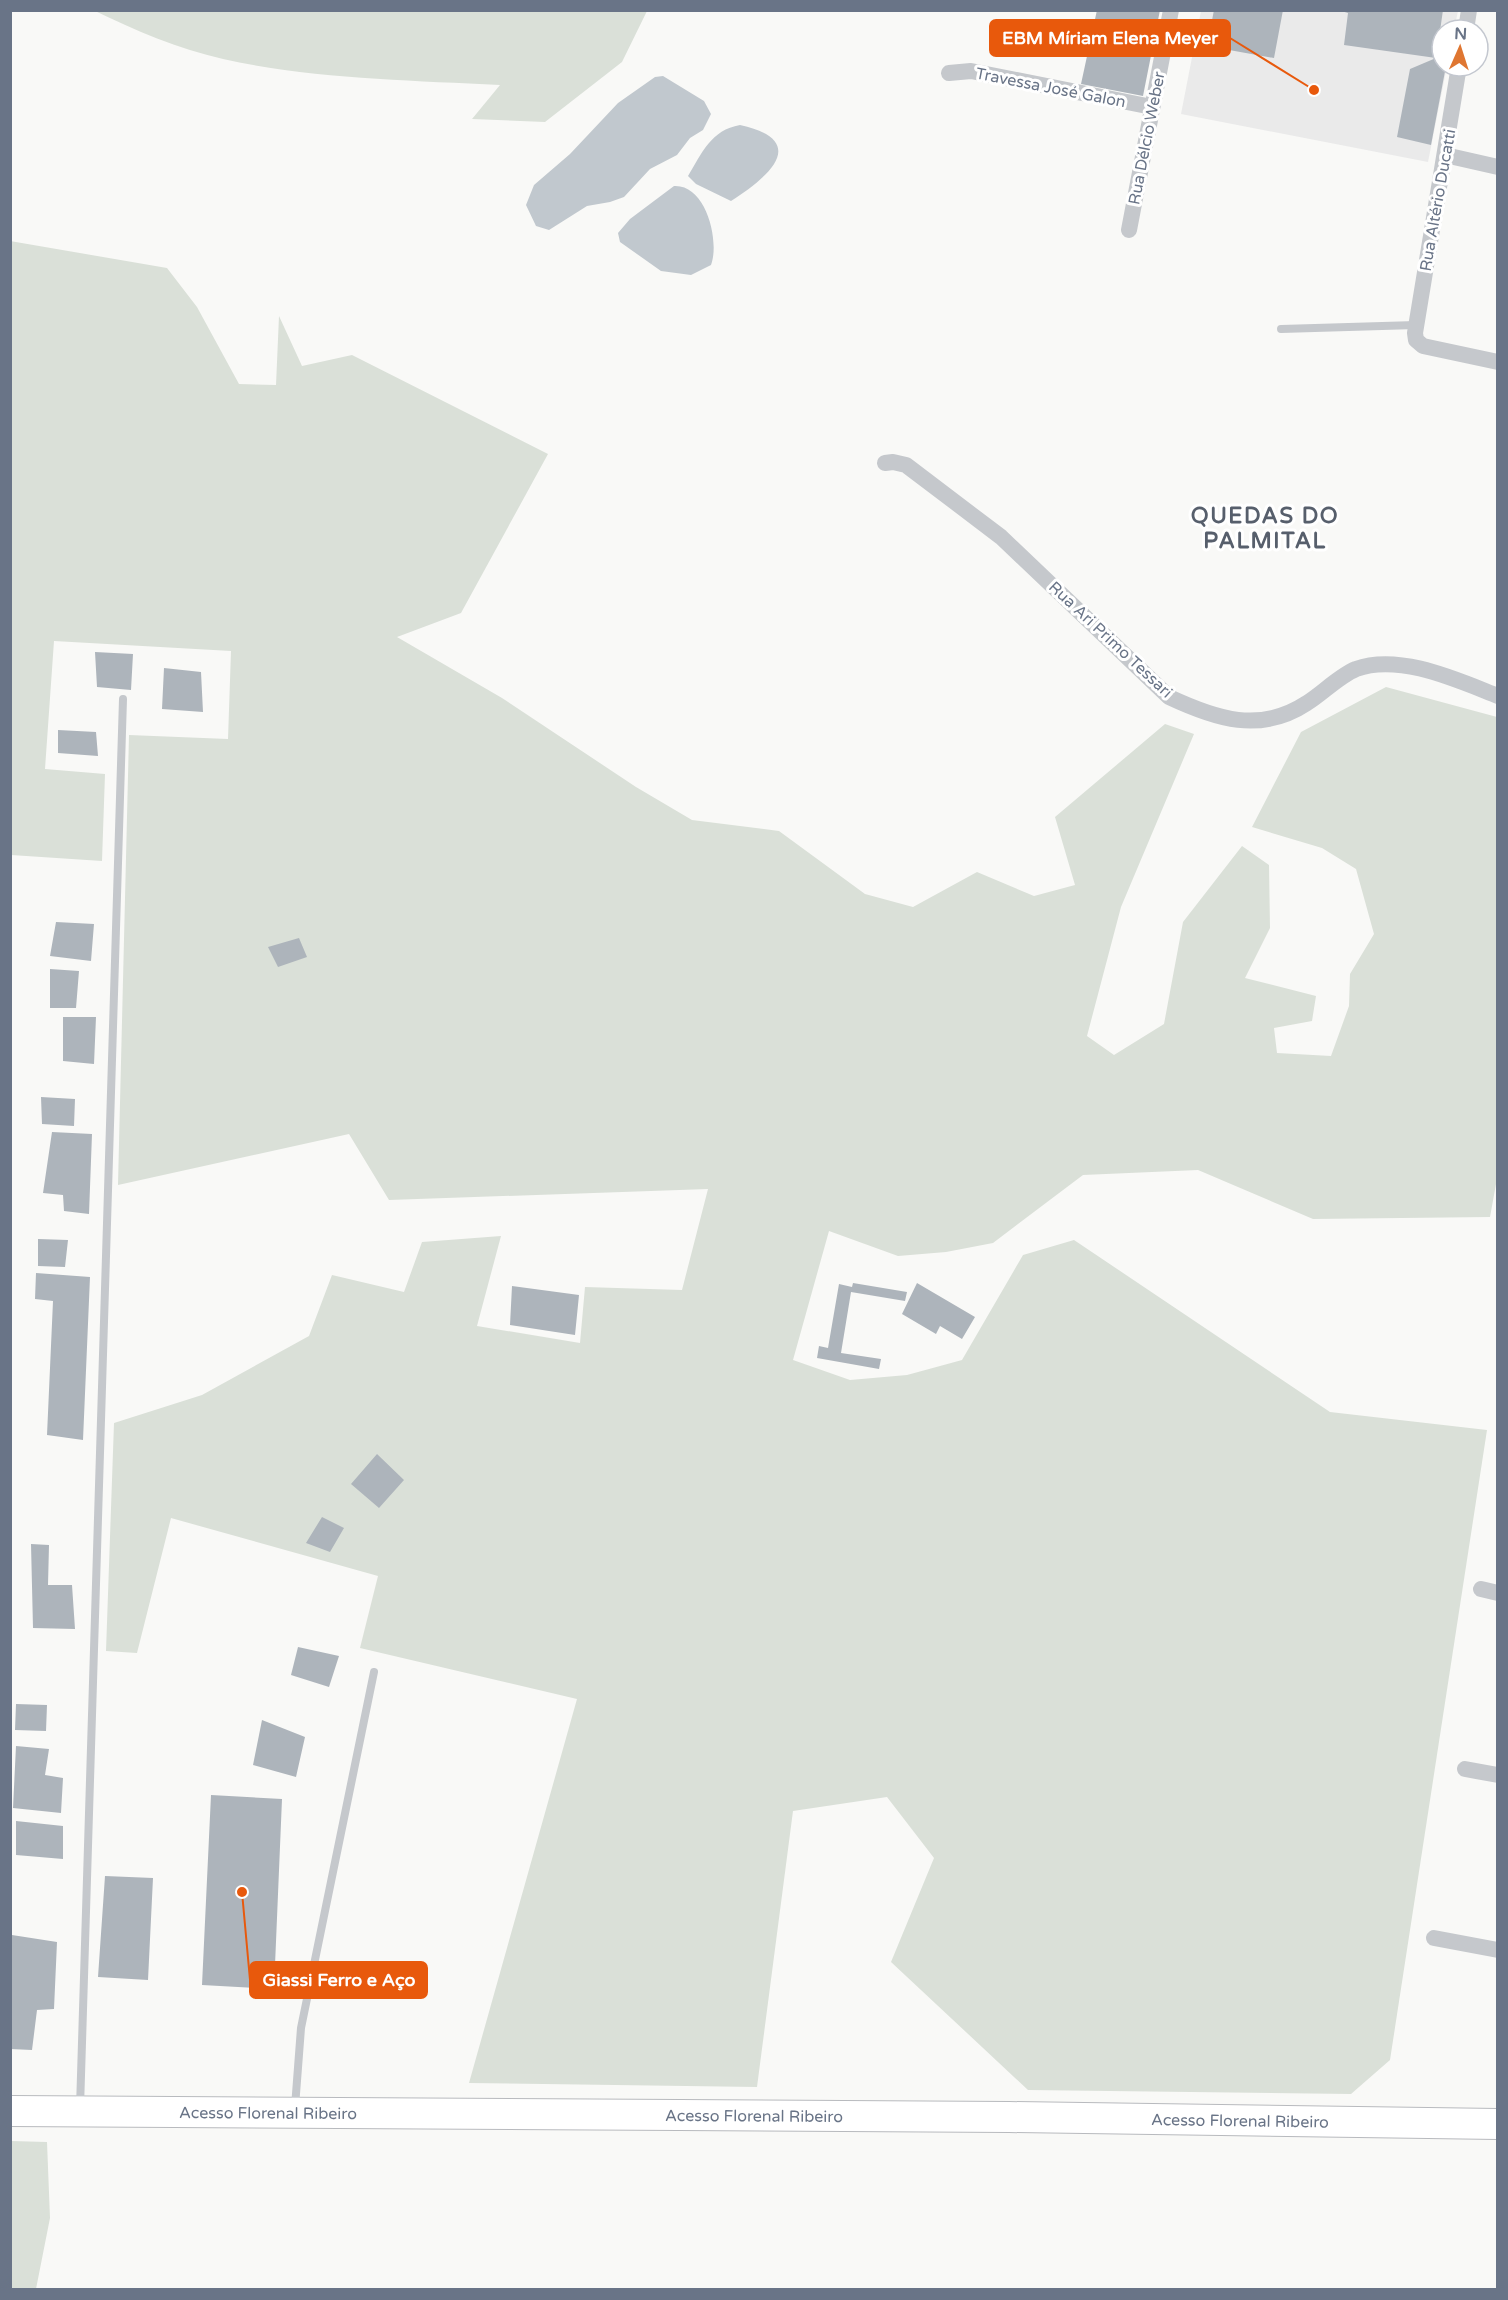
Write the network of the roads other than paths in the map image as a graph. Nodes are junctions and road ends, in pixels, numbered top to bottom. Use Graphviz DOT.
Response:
graph roads {
  1 [pos="1171,10"];
  2 [pos="949,73"];
  3 [pos="1457,78"];
  4 [pos="1152,107"];
  5 [pos="1445,156"];
  6 [pos="1497,167"];
  7 [pos="1129,230"];
  8 [pos="1281,329"];
  9 [pos="1415,329"];
  10 [pos="1497,362"];
  11 [pos="885,463"];
  12 [pos="1497,696"];
  13 [pos="123,699"];
  14 [pos="1480,1589"];
  15 [pos="1497,1593"];
  16 [pos="374,1672"];
  17 [pos="1465,1769"];
  18 [pos="1497,1775"];
  19 [pos="1434,1938"];
  20 [pos="1497,1950"];
  21 [pos="10,2111"];
  22 [pos="79,2112"];
  23 [pos="294,2113"];
  24 [pos="1497,2124"];
  1 -- 4 [label="street, Rua Délcio Weber"];
  2 -- 4 [label="street, Travessa José Galon"];
  3 -- 5 [label="street, Rua Altério Ducatti"];
  4 -- 7 [label="street, Rua Délcio Weber"];
  5 -- 6 [label="street"];
  5 -- 9 [label="street, Rua Altério Ducatti"];
  8 -- 9 [label="lane"];
  9 -- 10 [label="street"];
  11 -- 12 [label="street, Rua Ari Primo Tessari"];
  13 -- 22 [label="lane"];
  14 -- 15 [label="street"];
  16 -- 23 [label="lane"];
  17 -- 18 [label="street"];
  19 -- 20 [label="street"];
  21 -- 22 [label="highway, Acesso Florenal Ribeiro"];
  22 -- 23 [label="highway, Acesso Florenal Ribeiro"];
  23 -- 24 [label="highway, Acesso Florenal Ribeiro"];
}
